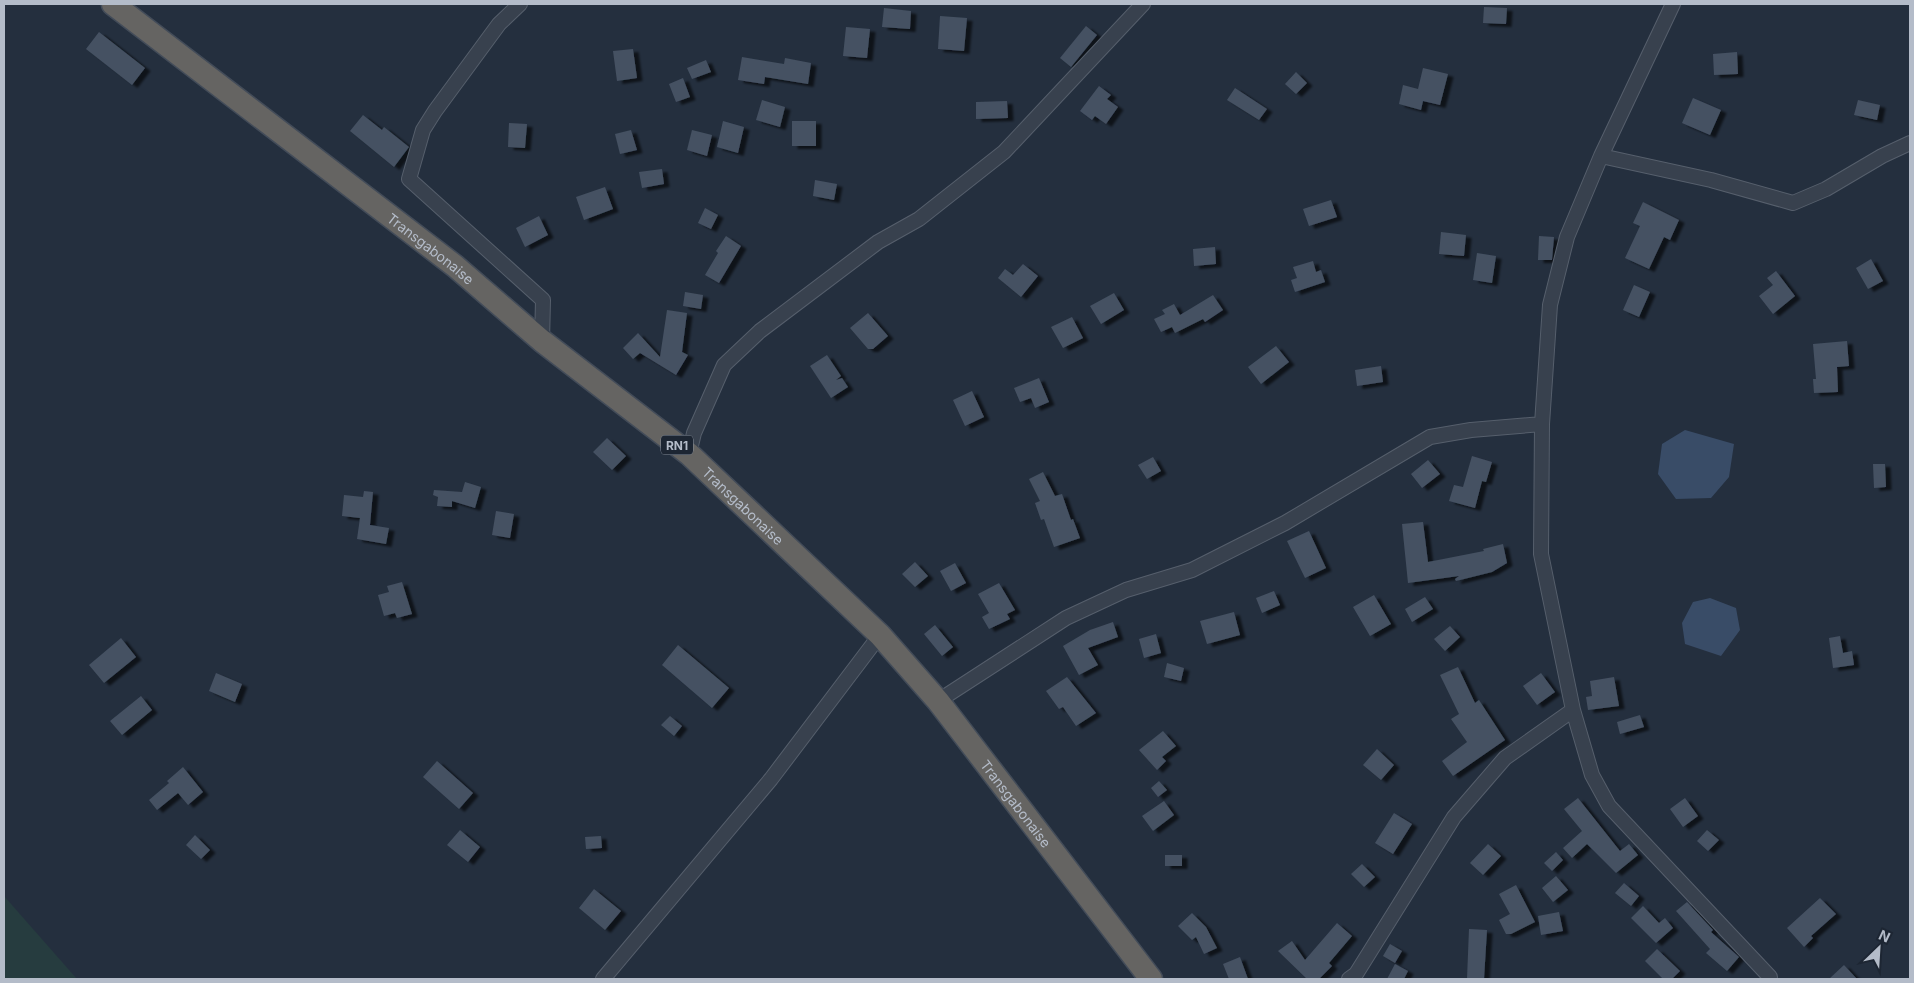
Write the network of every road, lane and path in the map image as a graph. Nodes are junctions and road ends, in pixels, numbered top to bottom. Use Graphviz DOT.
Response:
graph roads {
  1 [pos="113,4"];
  2 [pos="520,4"];
  3 [pos="1143,4"];
  4 [pos="1674,4"];
  5 [pos="1910,143"];
  6 [pos="1601,156"];
  7 [pos="542,341"];
  8 [pos="1542,424"];
  9 [pos="690,454"];
  10 [pos="880,636"];
  11 [pos="938,701"];
  12 [pos="1573,710"];
  13 [pos="603,979"];
  14 [pos="1151,979"];
  15 [pos="1349,979"];
  16 [pos="1768,979"];
  1 -- 7 [label="highway, Transgabonaise / RN1"];
  2 -- 7 [label="street"];
  3 -- 9 [label="street"];
  4 -- 6 [label="street"];
  5 -- 6 [label="street"];
  6 -- 8 [label="street"];
  7 -- 9 [label="highway, Transgabonaise / RN1"];
  8 -- 11 [label="street"];
  8 -- 12 [label="street"];
  9 -- 10 [label="highway, Transgabonaise / RN1"];
  10 -- 11 [label="highway, Transgabonaise / RN1"];
  10 -- 13 [label="street"];
  11 -- 14 [label="highway, Transgabonaise / RN1"];
  12 -- 15 [label="street"];
  12 -- 16 [label="street"];
}
